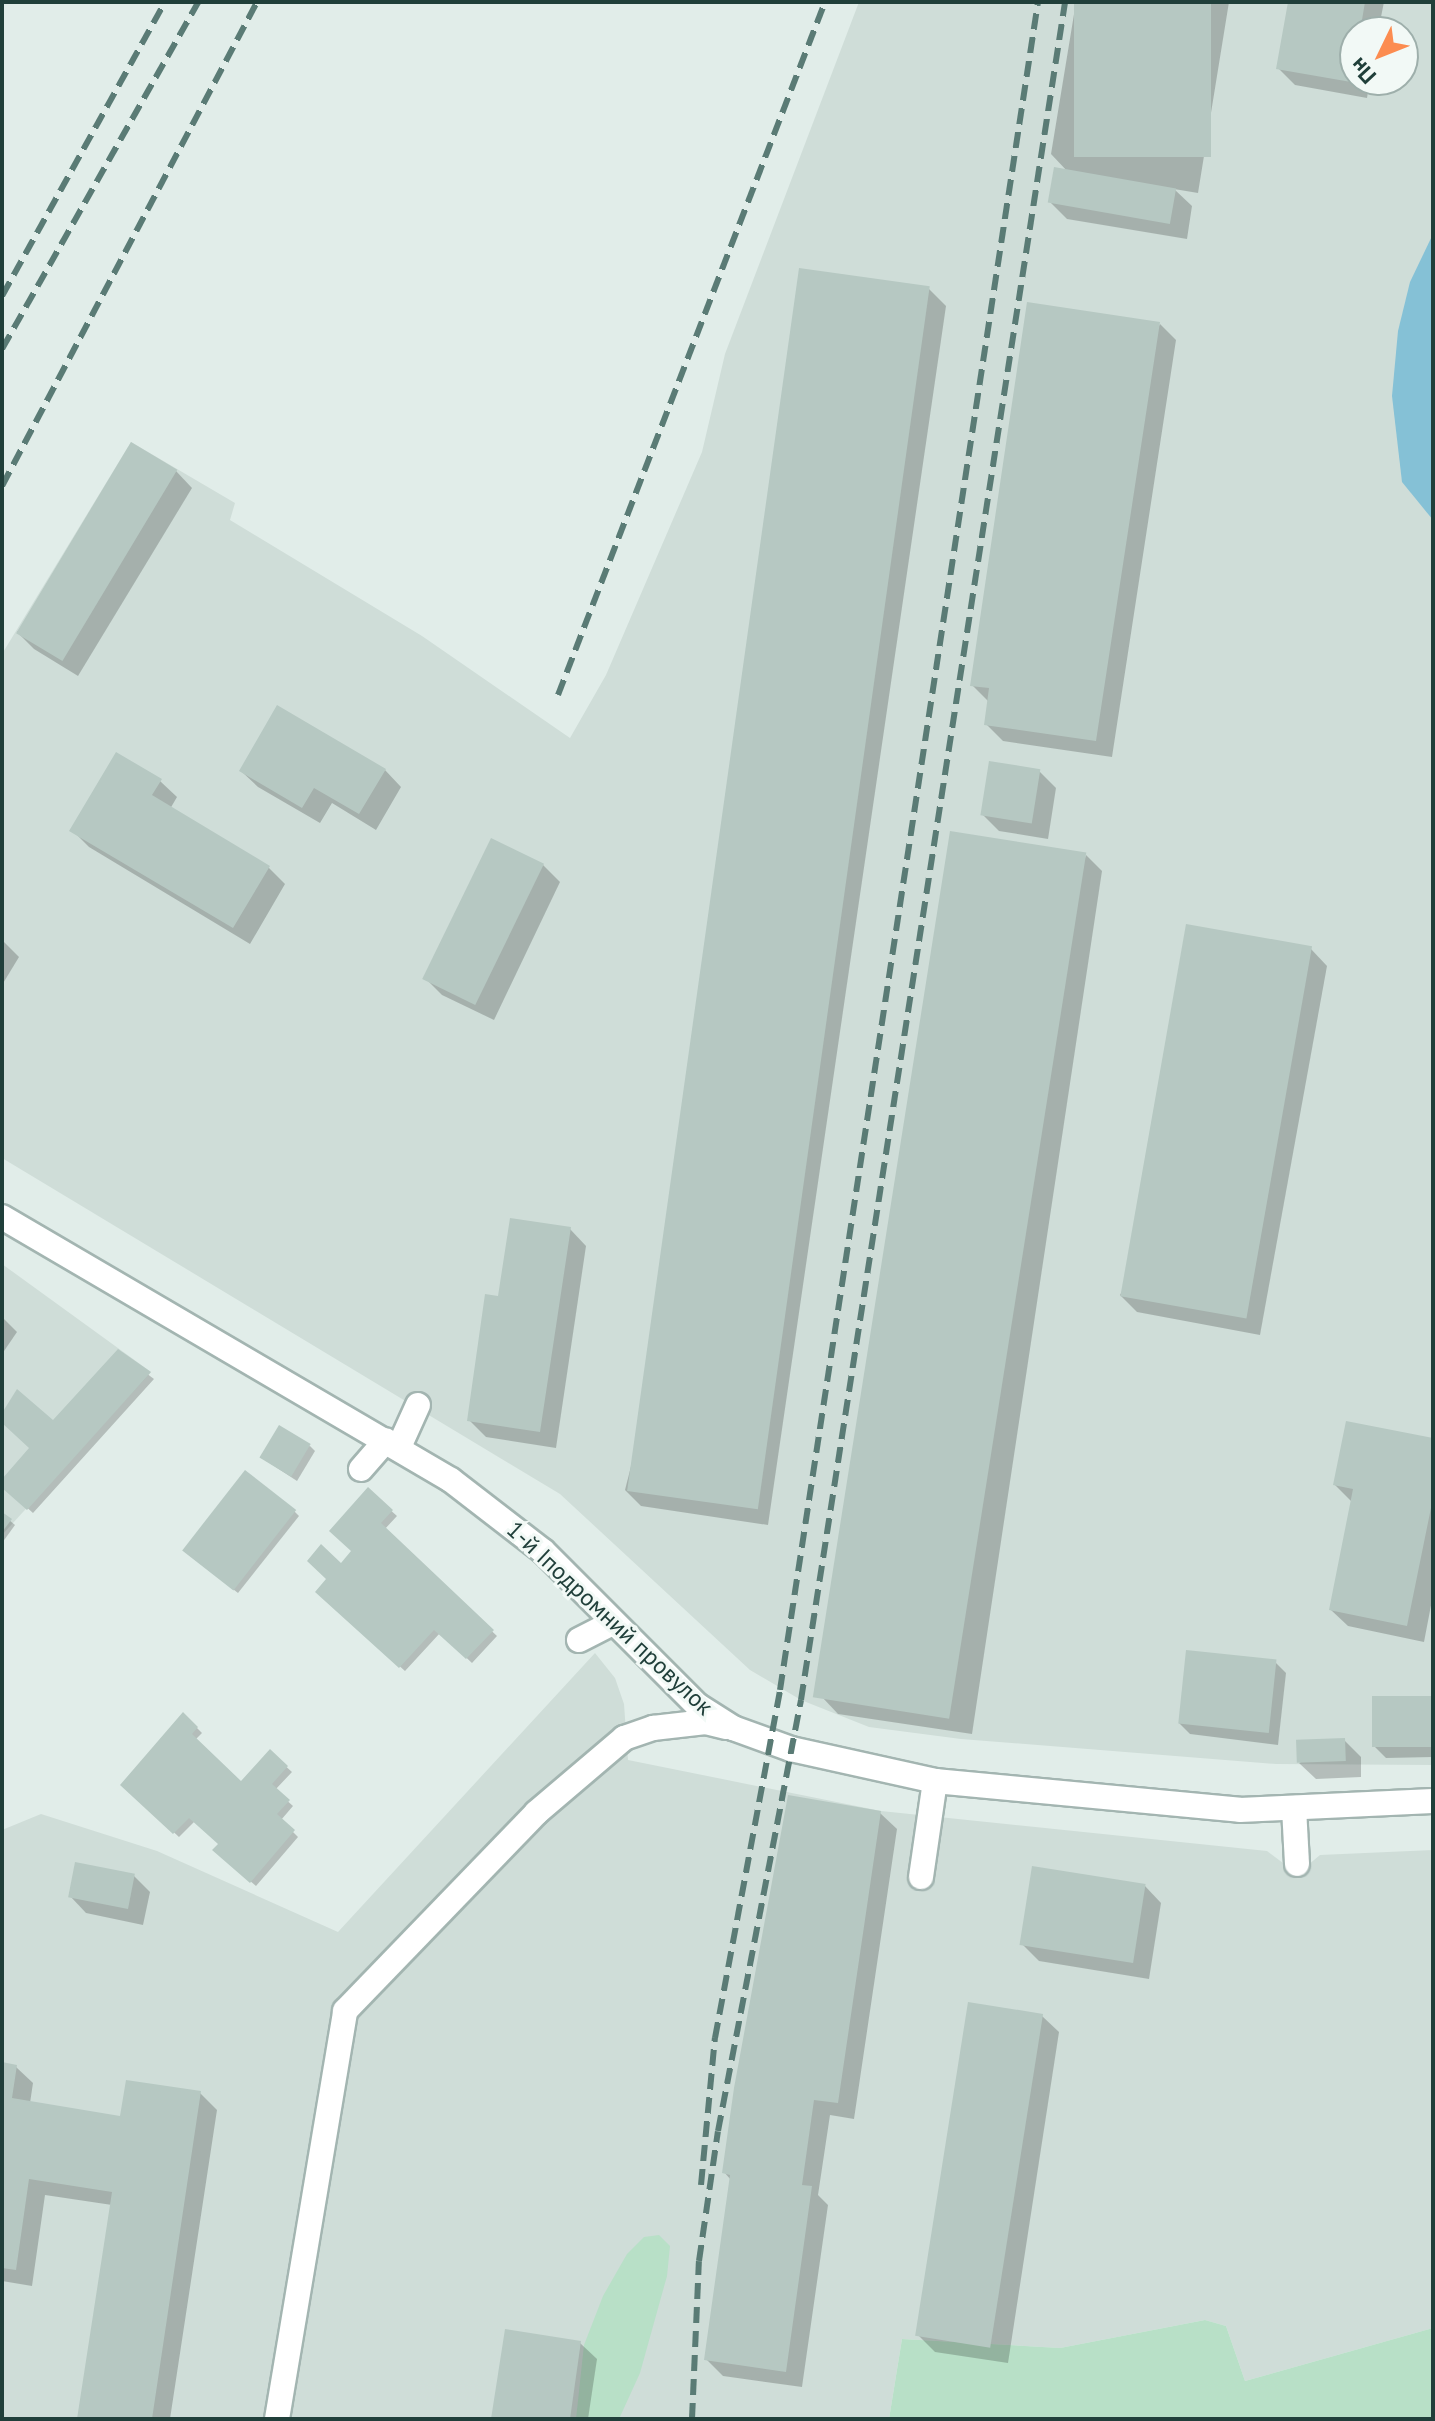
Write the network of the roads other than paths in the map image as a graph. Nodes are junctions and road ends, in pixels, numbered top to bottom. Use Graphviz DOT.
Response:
graph roads {
  1 [pos="2,1217"];
  2 [pos="418,1405"];
  3 [pos="393,1443"];
  4 [pos="361,1469"];
  5 [pos="614,1622"];
  6 [pos="579,1640"];
  7 [pos="733,1728"];
  8 [pos="935,1781"];
  9 [pos="1433,1801"];
  10 [pos="1294,1808"];
  11 [pos="1297,1864"];
  12 [pos="921,1877"];
  13 [pos="277,2419"];
  1 -- 3 [label="street, 1-й Іподромний провулок"];
  2 -- 3 [label="street"];
  3 -- 4 [label="street"];
  3 -- 5 [label="street, 1-й Іподромний провулок"];
  5 -- 6 [label="street"];
  5 -- 7 [label="street, 1-й Іподромний провулок"];
  7 -- 8 [label="street, 1-й Іподромний провулок"];
  7 -- 13 [label="street"];
  8 -- 10 [label="street, 1-й Іподромний провулок"];
  8 -- 12 [label="street"];
  9 -- 10 [label="street, 1-й Іподромний провулок"];
  10 -- 11 [label="street"];
}
